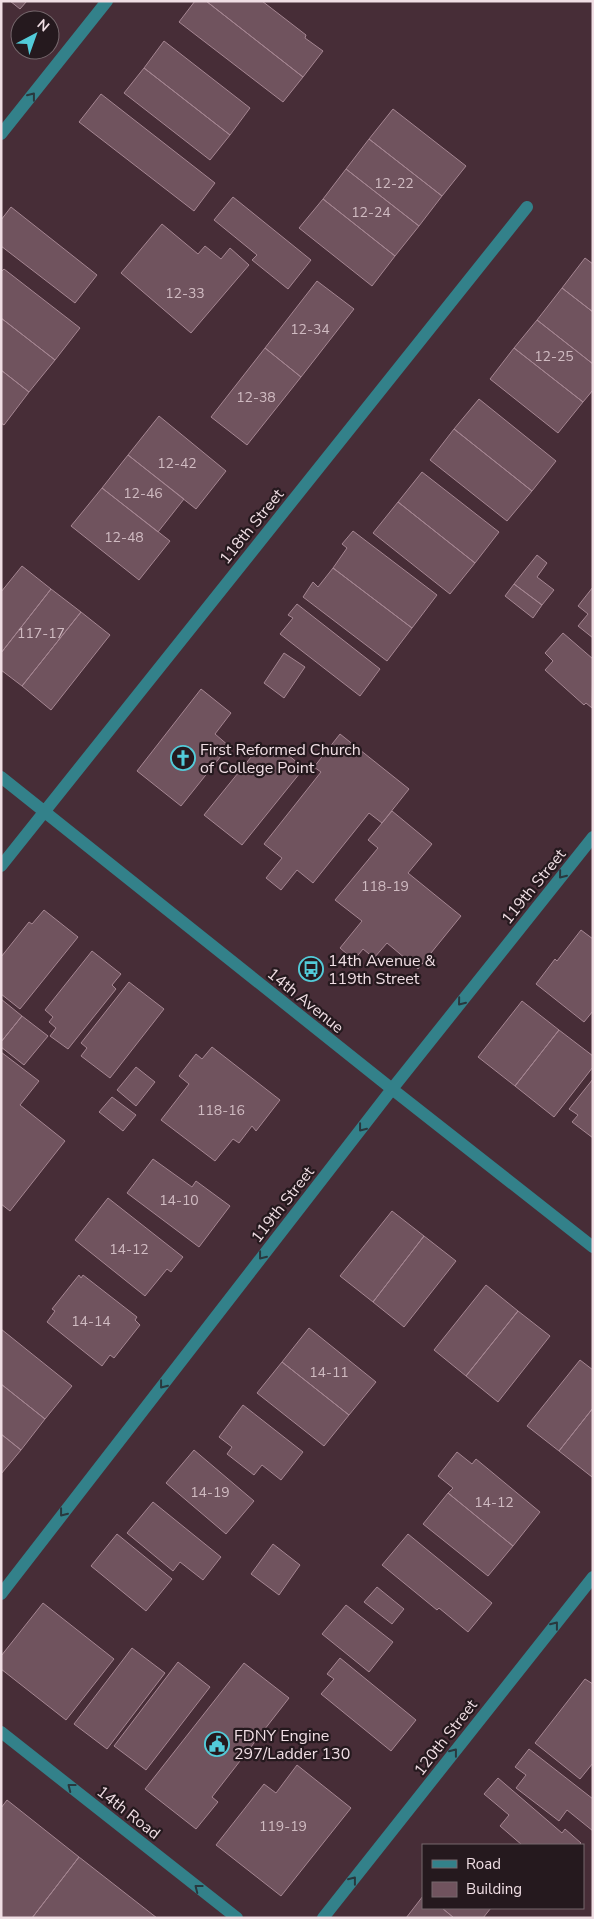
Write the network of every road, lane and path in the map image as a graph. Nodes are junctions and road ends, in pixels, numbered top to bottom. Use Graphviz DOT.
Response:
graph roads {
  1 [pos="107,1"];
  2 [pos="1,134"];
  3 [pos="527,207"];
  4 [pos="1,777"];
  5 [pos="44,811"];
  6 [pos="593,837"];
  7 [pos="1,866"];
  8 [pos="392,1090"];
  9 [pos="593,1247"];
  10 [pos="593,1577"];
  11 [pos="1,1594"];
  12 [pos="1,1732"];
  13 [pos="237,1918"];
  14 [pos="322,1918"];
  2 -- 1 [label="street, one-way"];
  3 -- 5 [label="street, 118th Street"];
  4 -- 5 [label="street, 14th Avenue"];
  5 -- 7 [label="street, 118th Street"];
  5 -- 8 [label="street, 14th Avenue"];
  6 -- 8 [label="street, 119th Street, one-way"];
  8 -- 9 [label="street, 14th Avenue"];
  8 -- 11 [label="street, 119th Street, one-way"];
  14 -- 10 [label="street, 120th Street, one-way"];
  13 -- 12 [label="street, 14th Road, one-way"];
}
